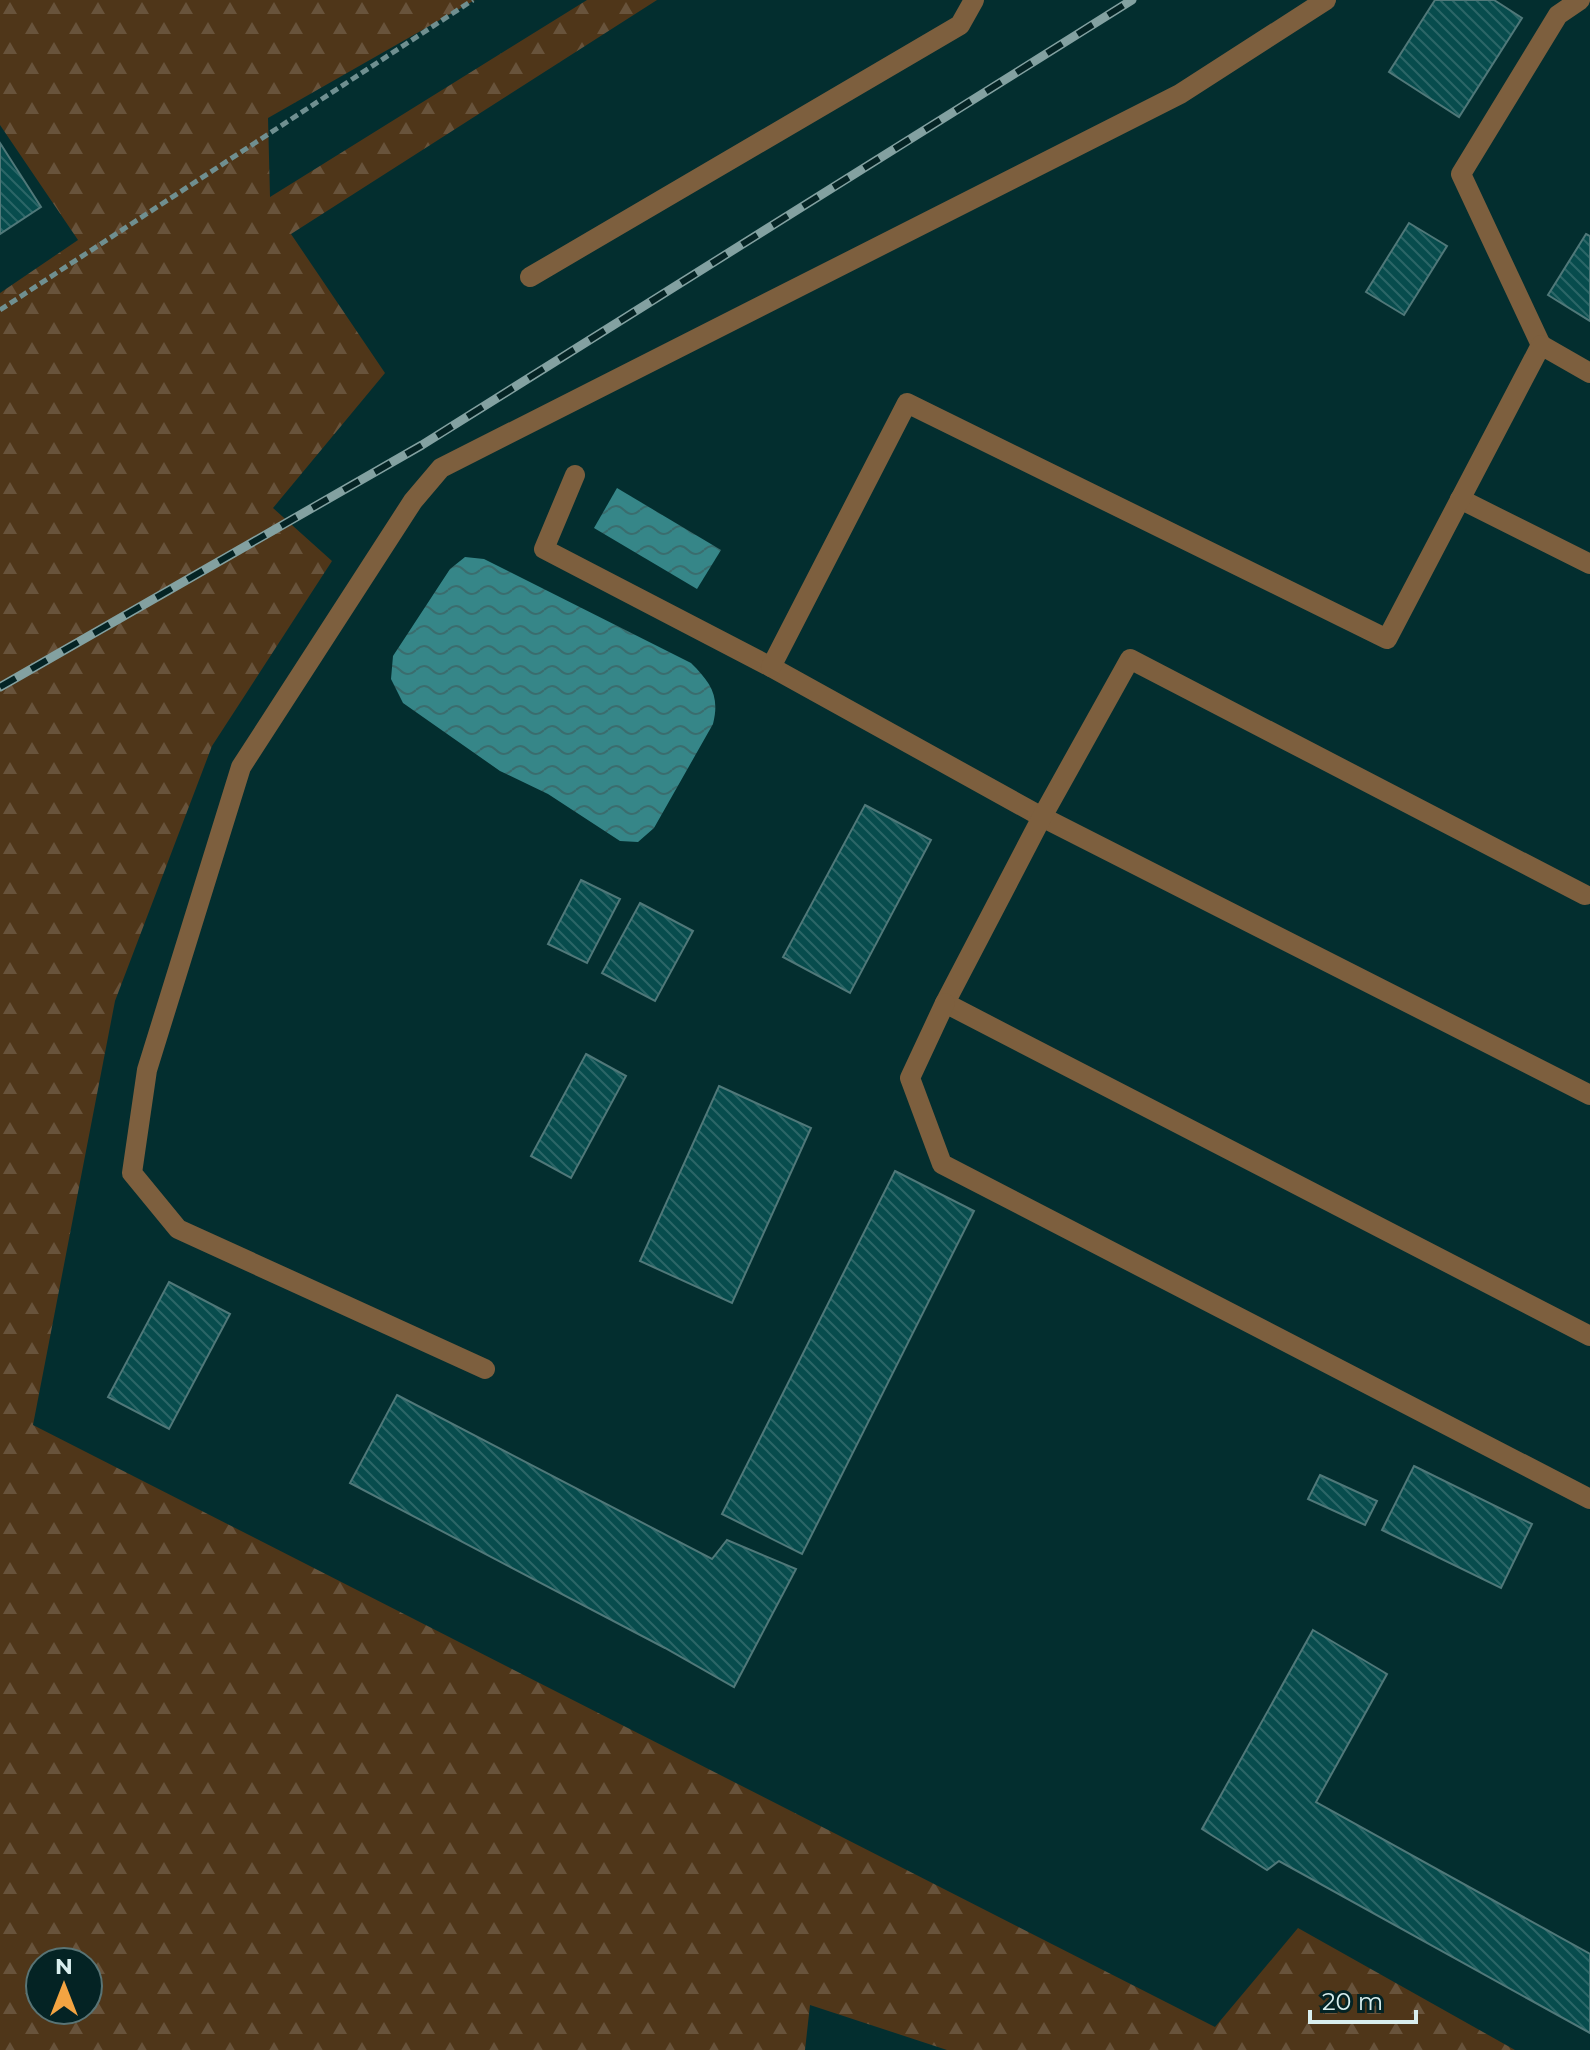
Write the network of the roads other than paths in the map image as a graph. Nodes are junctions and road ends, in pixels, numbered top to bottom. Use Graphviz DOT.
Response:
graph roads {
  1 [pos="974,0"];
  2 [pos="1326,0"];
  3 [pos="1580,0"];
  4 [pos="530,277"];
  5 [pos="1541,345"];
  6 [pos="1590,373"];
  7 [pos="575,475"];
  8 [pos="1460,499"];
  9 [pos="1590,564"];
  10 [pos="771,667"];
  11 [pos="1042,817"];
  12 [pos="1585,895"];
  13 [pos="945,1003"];
  14 [pos="1590,1095"];
  15 [pos="1590,1336"];
  16 [pos="485,1369"];
  17 [pos="1590,1499"];
  1 -- 4 [label="lane"];
  2 -- 16 [label="lane"];
  3 -- 5 [label="lane"];
  5 -- 6 [label="lane"];
  5 -- 8 [label="lane"];
  7 -- 10 [label="lane"];
  8 -- 9 [label="lane"];
  8 -- 10 [label="lane"];
  10 -- 11 [label="lane"];
  11 -- 12 [label="lane"];
  11 -- 13 [label="lane"];
  11 -- 14 [label="lane"];
  13 -- 15 [label="lane"];
  13 -- 17 [label="lane"];
}
